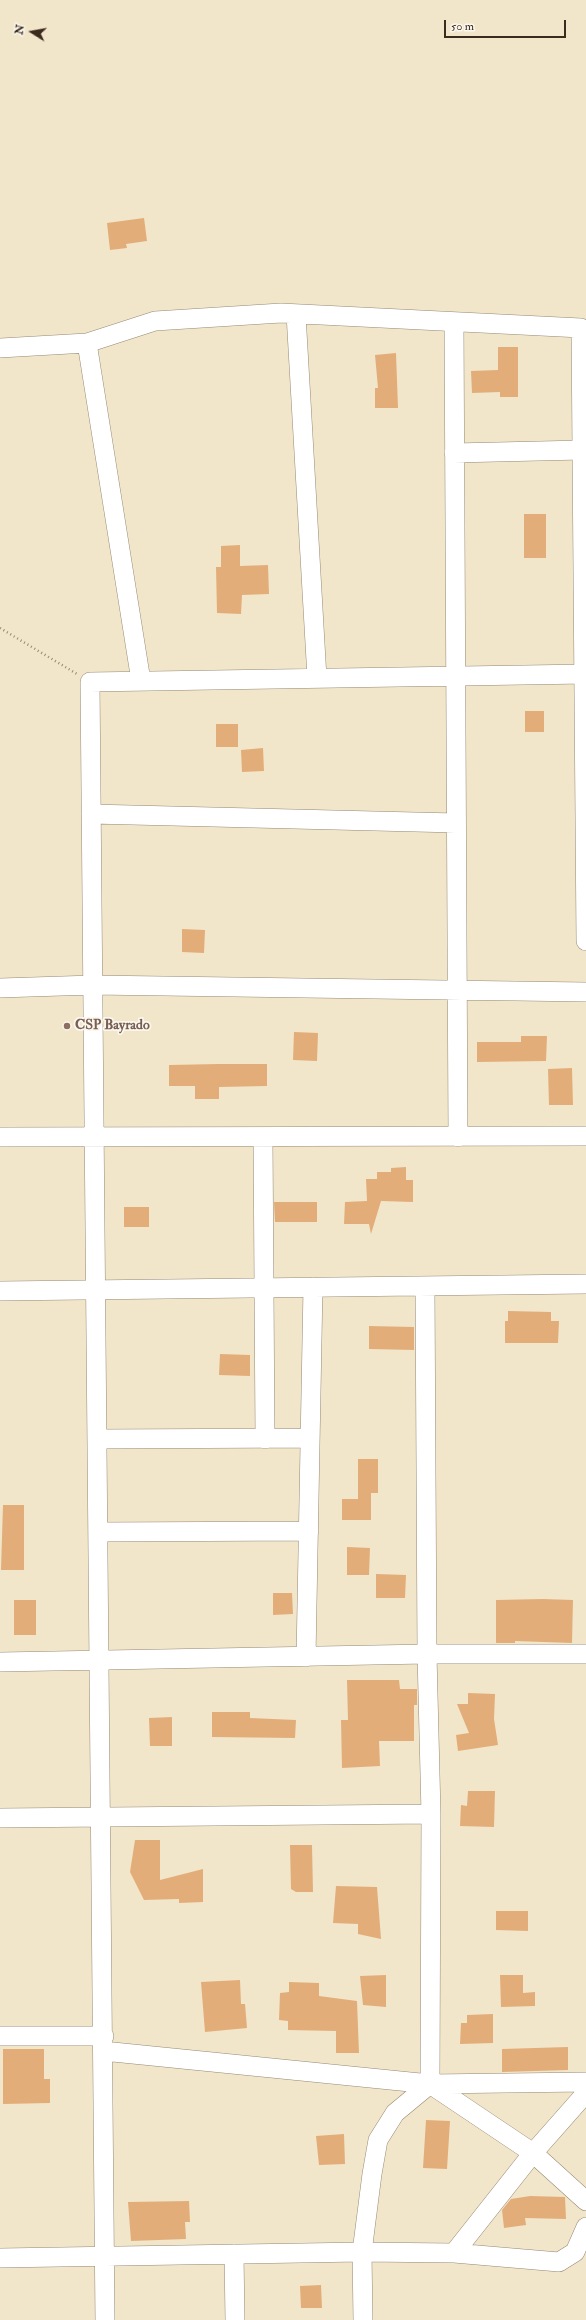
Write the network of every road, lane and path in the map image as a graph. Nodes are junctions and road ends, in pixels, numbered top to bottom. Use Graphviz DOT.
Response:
graph roads {
  1 [pos="296,314"];
  2 [pos="454,322"];
  3 [pos="87,343"];
  4 [pos="0,348"];
  5 [pos="584,400"];
  6 [pos="582,450"];
  7 [pos="454,453"];
  8 [pos="0,628"];
  9 [pos="585,674"];
  10 [pos="456,676"];
  11 [pos="317,678"];
  12 [pos="141,681"];
  13 [pos="90,682"];
  14 [pos="91,814"];
  15 [pos="456,823"];
  16 [pos="586,940"];
  17 [pos="93,985"];
  18 [pos="0,988"];
  19 [pos="457,990"];
  20 [pos="586,992"];
  21 [pos="586,1136"];
  22 [pos="0,1137"];
  23 [pos="94,1137"];
  24 [pos="262,1137"];
  25 [pos="458,1137"];
  26 [pos="586,1284"];
  27 [pos="425,1286"];
  28 [pos="264,1287"];
  29 [pos="313,1287"];
  30 [pos="96,1290"];
  31 [pos="0,1291"];
  32 [pos="310,1438"];
  33 [pos="97,1439"];
  34 [pos="265,1439"];
  35 [pos="309,1531"];
  36 [pos="98,1532"];
  37 [pos="427,1654"];
  38 [pos="586,1654"];
  39 [pos="306,1657"];
  40 [pos="99,1661"];
  41 [pos="0,1662"];
  42 [pos="431,1814"];
  43 [pos="100,1817"];
  44 [pos="0,1818"];
  45 [pos="0,2036"];
  46 [pos="103,2043"];
  47 [pos="586,2082"];
  48 [pos="430,2084"];
  49 [pos="586,2093"];
  50 [pos="533,2153"];
  51 [pos="586,2202"];
  52 [pos="586,2227"];
  53 [pos="362,2252"];
  54 [pos="454,2253"];
  55 [pos="234,2254"];
  56 [pos="105,2256"];
  57 [pos="0,2258"];
  58 [pos="105,2320"];
  59 [pos="235,2320"];
  60 [pos="363,2320"];
  1 -- 2 [label="street"];
  1 -- 3 [label="street"];
  1 -- 11 [label="street"];
  2 -- 5 [label="street"];
  2 -- 7 [label="street"];
  3 -- 4 [label="street"];
  3 -- 12 [label="street"];
  5 -- 6 [label="street"];
  6 -- 7 [label="street"];
  6 -- 9 [label="street"];
  7 -- 10 [label="street"];
  8 -- 13 [label="path"];
  9 -- 10 [label="street"];
  9 -- 16 [label="street"];
  10 -- 11 [label="street"];
  10 -- 15 [label="street"];
  11 -- 12 [label="street"];
  12 -- 13 [label="street"];
  13 -- 14 [label="street"];
  14 -- 15 [label="street"];
  14 -- 17 [label="street"];
  15 -- 19 [label="street"];
  17 -- 18 [label="street"];
  17 -- 19 [label="street"];
  17 -- 23 [label="street"];
  19 -- 20 [label="street"];
  19 -- 25 [label="street"];
  21 -- 25 [label="street"];
  22 -- 23 [label="street"];
  23 -- 24 [label="street"];
  23 -- 30 [label="street"];
  24 -- 25 [label="street"];
  24 -- 28 [label="street"];
  26 -- 27 [label="street"];
  27 -- 29 [label="street"];
  27 -- 37 [label="street"];
  28 -- 29 [label="street"];
  28 -- 30 [label="street"];
  28 -- 34 [label="street"];
  29 -- 32 [label="street"];
  30 -- 31 [label="street"];
  30 -- 33 [label="street"];
  32 -- 34 [label="street"];
  32 -- 35 [label="street"];
  33 -- 34 [label="street"];
  33 -- 36 [label="street"];
  35 -- 36 [label="street"];
  35 -- 39 [label="street"];
  36 -- 40 [label="street"];
  37 -- 38 [label="street"];
  37 -- 39 [label="street"];
  37 -- 42 [label="street"];
  39 -- 40 [label="street"];
  40 -- 41 [label="street"];
  40 -- 43 [label="street"];
  42 -- 43 [label="street"];
  42 -- 48 [label="street"];
  43 -- 44 [label="street"];
  43 -- 46 [label="street"];
  45 -- 46 [label="street"];
  46 -- 48 [label="street"];
  46 -- 56 [label="street"];
  47 -- 48 [label="street"];
  48 -- 50 [label="street"];
  48 -- 53 [label="street"];
  49 -- 50 [label="street"];
  50 -- 51 [label="street"];
  50 -- 54 [label="street"];
  52 -- 54 [label="street"];
  53 -- 54 [label="street"];
  53 -- 55 [label="street"];
  53 -- 60 [label="street"];
  55 -- 56 [label="street"];
  55 -- 59 [label="street"];
  56 -- 57 [label="street"];
  56 -- 58 [label="street"];
}
